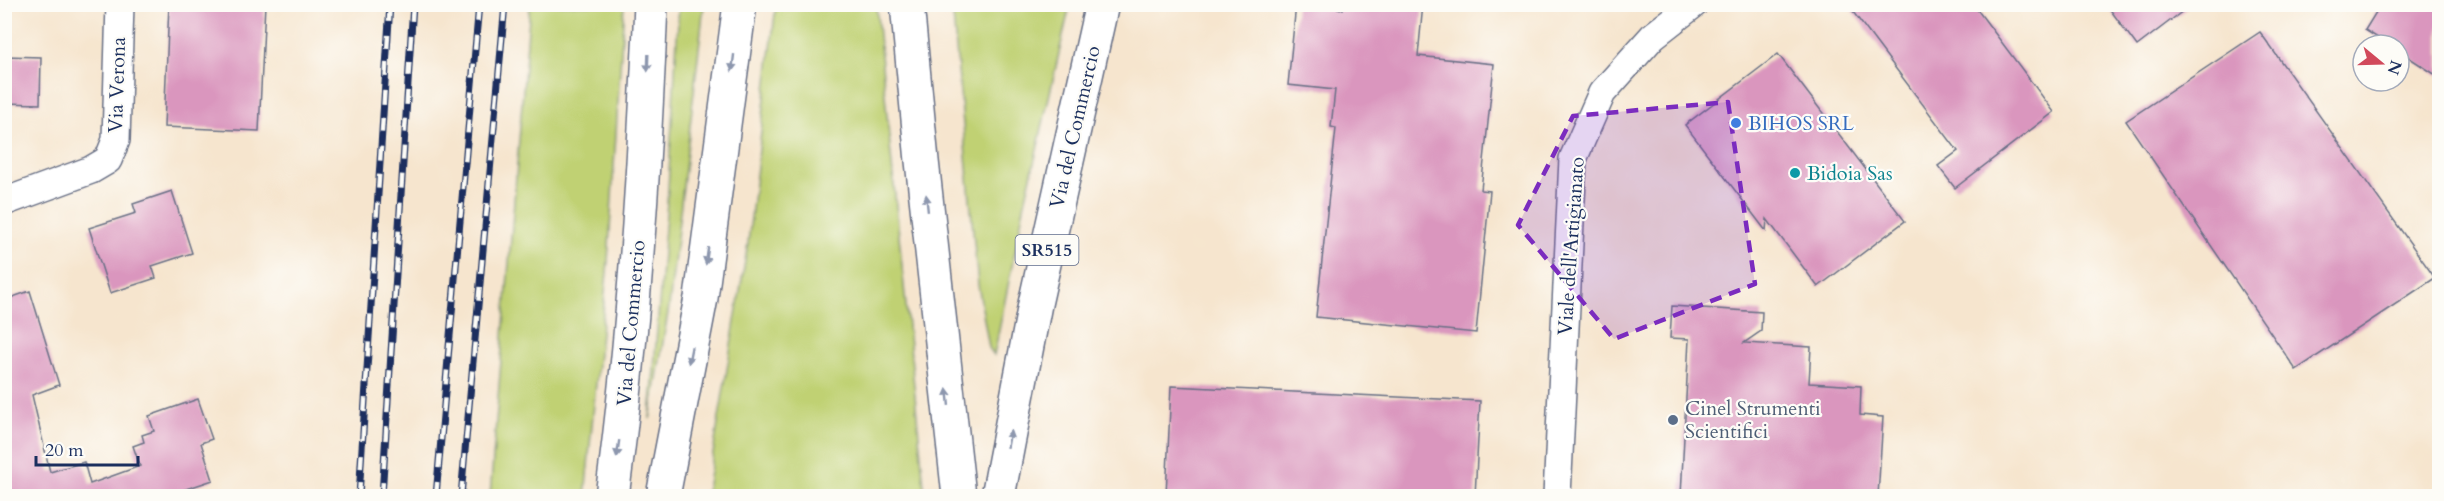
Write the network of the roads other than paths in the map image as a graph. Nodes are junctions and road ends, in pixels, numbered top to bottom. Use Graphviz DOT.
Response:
graph roads {
  1 [pos="120,4"];
  2 [pos="651,4"];
  3 [pos="740,4"];
  4 [pos="907,4"];
  5 [pos="1694,4"];
  6 [pos="1102,5"];
  7 [pos="4,202"];
  8 [pos="612,496"];
  9 [pos="663,496"];
  10 [pos="959,496"];
  11 [pos="998,496"];
  12 [pos="1557,496"];
  1 -- 7 [label="street, Via Verona"];
  2 -- 8 [label="main road, Via del Commercio, one-way"];
  3 -- 9 [label="main road, one-way"];
  10 -- 4 [label="main road, one-way"];
  5 -- 12 [label="street, Viale dell'Artigianato"];
  11 -- 6 [label="main road, Via del Commercio / SR515, one-way"];
}
